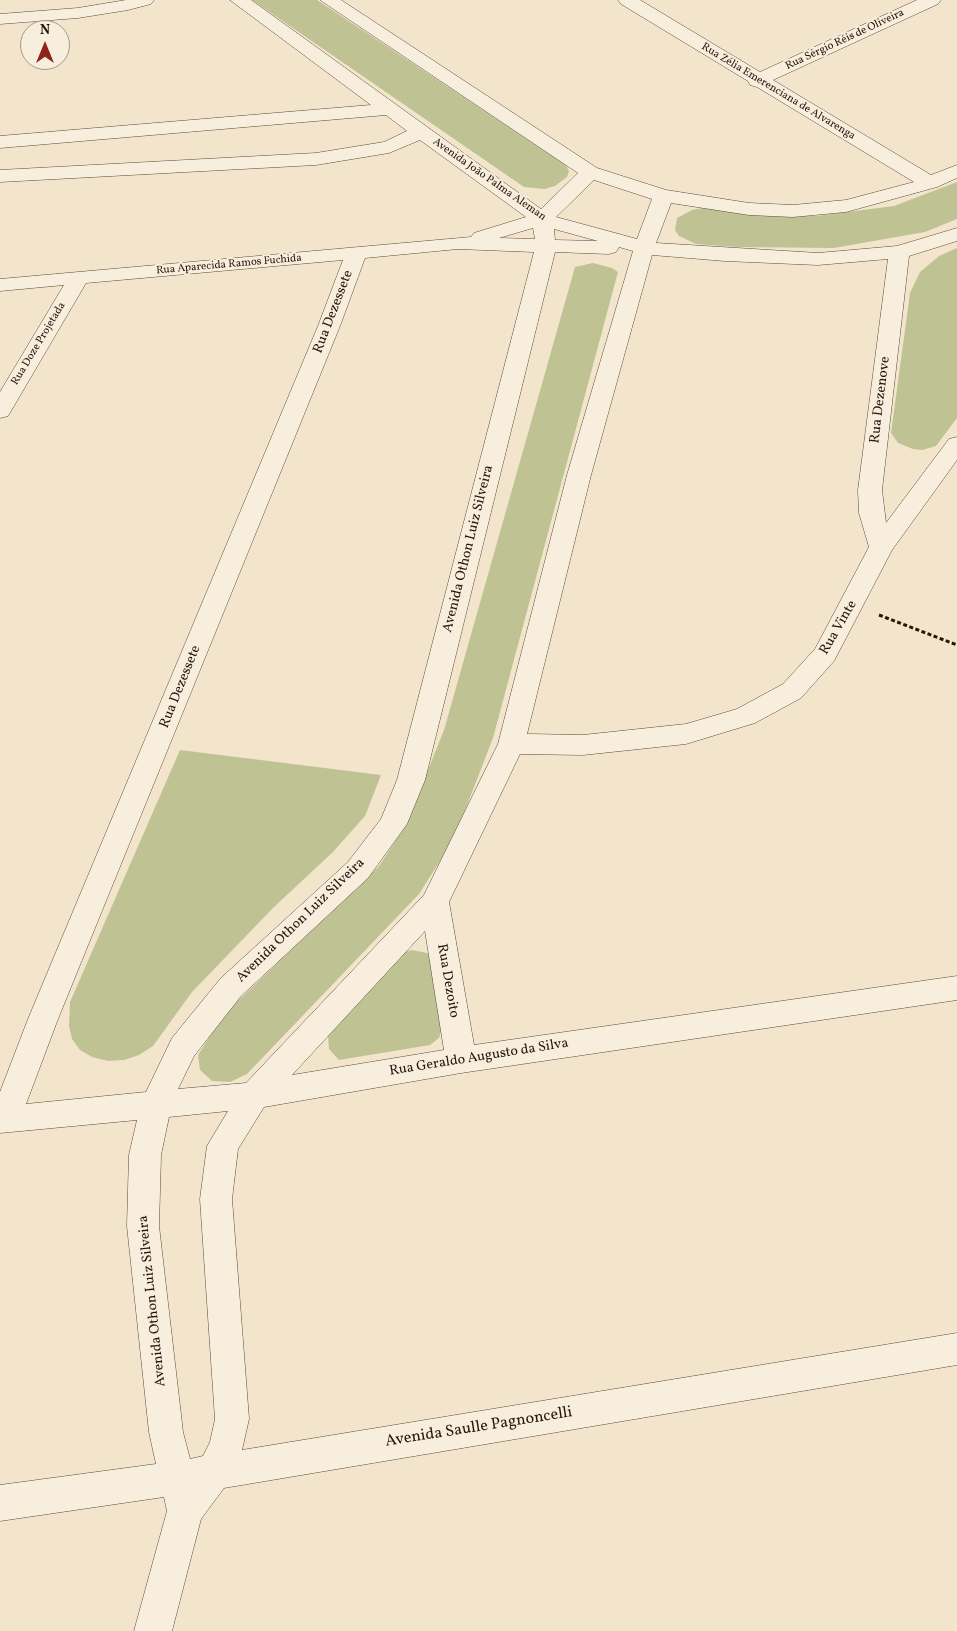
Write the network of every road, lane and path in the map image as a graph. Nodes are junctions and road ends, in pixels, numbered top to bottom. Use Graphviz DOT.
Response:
graph roads {
  1 [pos="145,0"];
  2 [pos="239,0"];
  3 [pos="329,0"];
  4 [pos="627,0"];
  5 [pos="932,0"];
  6 [pos="0,19"];
  7 [pos="757,81"];
  8 [pos="387,109"];
  9 [pos="420,132"];
  10 [pos="313,138"];
  11 [pos="0,142"];
  12 [pos="957,171"];
  13 [pos="590,172"];
  14 [pos="0,176"];
  15 [pos="930,183"];
  16 [pos="663,196"];
  17 [pos="542,219"];
  18 [pos="957,234"];
  19 [pos="458,243"];
  20 [pos="546,247"];
  21 [pos="644,248"];
  22 [pos="899,252"];
  23 [pos="356,254"];
  24 [pos="79,278"];
  25 [pos="0,285"];
  26 [pos="0,411"];
  27 [pos="957,444"];
  28 [pos="881,547"];
  29 [pos="853,605"];
  30 [pos="957,645"];
  31 [pos="511,744"];
  32 [pos="435,902"];
  33 [pos="957,988"];
  34 [pos="460,1060"];
  35 [pos="254,1095"];
  36 [pos="156,1103"];
  37 [pos="3,1120"];
  38 [pos="957,1349"];
  39 [pos="215,1470"];
  40 [pos="181,1494"];
  41 [pos="0,1503"];
  42 [pos="154,1631"];
  1 -- 6 [label="street"];
  2 -- 8 [label="street, Avenida João Palma Aleman"];
  3 -- 13 [label="street"];
  4 -- 7 [label="street, Rua Zélia Emerenciana de Alvarenga"];
  5 -- 7 [label="street, Rua Sérgio Réis de Oliveira"];
  7 -- 15 [label="street, Rua Zélia Emerenciana de Alvarenga"];
  8 -- 9 [label="street, Avenida João Palma Aleman"];
  8 -- 10 [label="street"];
  9 -- 10 [label="street"];
  9 -- 17 [label="street, Avenida João Palma Aleman"];
  10 -- 11 [label="street"];
  10 -- 14 [label="street"];
  12 -- 15 [label="street"];
  13 -- 16 [label="street"];
  13 -- 17 [label="street"];
  15 -- 16 [label="street"];
  16 -- 21 [label="street, Avenida Othon Luiz Silveira"];
  17 -- 19 [label="street, Rua Aparecida Ramos Fuchida"];
  17 -- 20 [label="street, Avenida Othon Luiz Silveira"];
  17 -- 21 [label="street, Avenida João Palma Aleman"];
  18 -- 22 [label="street, Avenida João Palma Aleman"];
  19 -- 20 [label="street, Rua Aparecida Ramos Fuchida"];
  19 -- 23 [label="street, Rua Aparecida Ramos Fuchida"];
  20 -- 21 [label="street, Rua Aparecida Ramos Fuchida"];
  20 -- 36 [label="street, Avenida Othon Luiz Silveira"];
  21 -- 22 [label="street, Avenida João Palma Aleman"];
  21 -- 31 [label="street, Avenida Othon Luiz Silveira"];
  22 -- 28 [label="street, Rua Dezenove"];
  23 -- 24 [label="street, Rua Aparecida Ramos Fuchida"];
  23 -- 37 [label="street, Rua Dezessete"];
  24 -- 25 [label="street, Rua Aparecida Ramos Fuchida"];
  24 -- 26 [label="street, Rua Doze Projetada"];
  27 -- 28 [label="street, Rua Vinte"];
  28 -- 29 [label="street, Rua Vinte"];
  29 -- 30 [label="path"];
  29 -- 31 [label="street, Rua Vinte"];
  31 -- 32 [label="street, Avenida Othon Luiz Silveira"];
  32 -- 34 [label="street, Rua Dezoito"];
  32 -- 35 [label="street, Avenida Othon Luiz Silveira"];
  33 -- 34 [label="street, Rua Geraldo Augusto da Silva"];
  34 -- 35 [label="street, Rua Geraldo Augusto da Silva"];
  35 -- 36 [label="street, Rua Geraldo Augusto da Silva"];
  35 -- 39 [label="street, Avenida Othon Luiz Silveira"];
  36 -- 37 [label="street, Rua Geraldo Augusto da Silva"];
  36 -- 40 [label="street, Avenida Othon Luiz Silveira"];
  38 -- 39 [label="street, Avenida Saulle Pagnoncelli"];
  39 -- 40 [label="street, Avenida Othon Luiz Silveira"];
  40 -- 41 [label="street"];
  40 -- 42 [label="street, Avenida Othon Luiz Silveira"];
}
